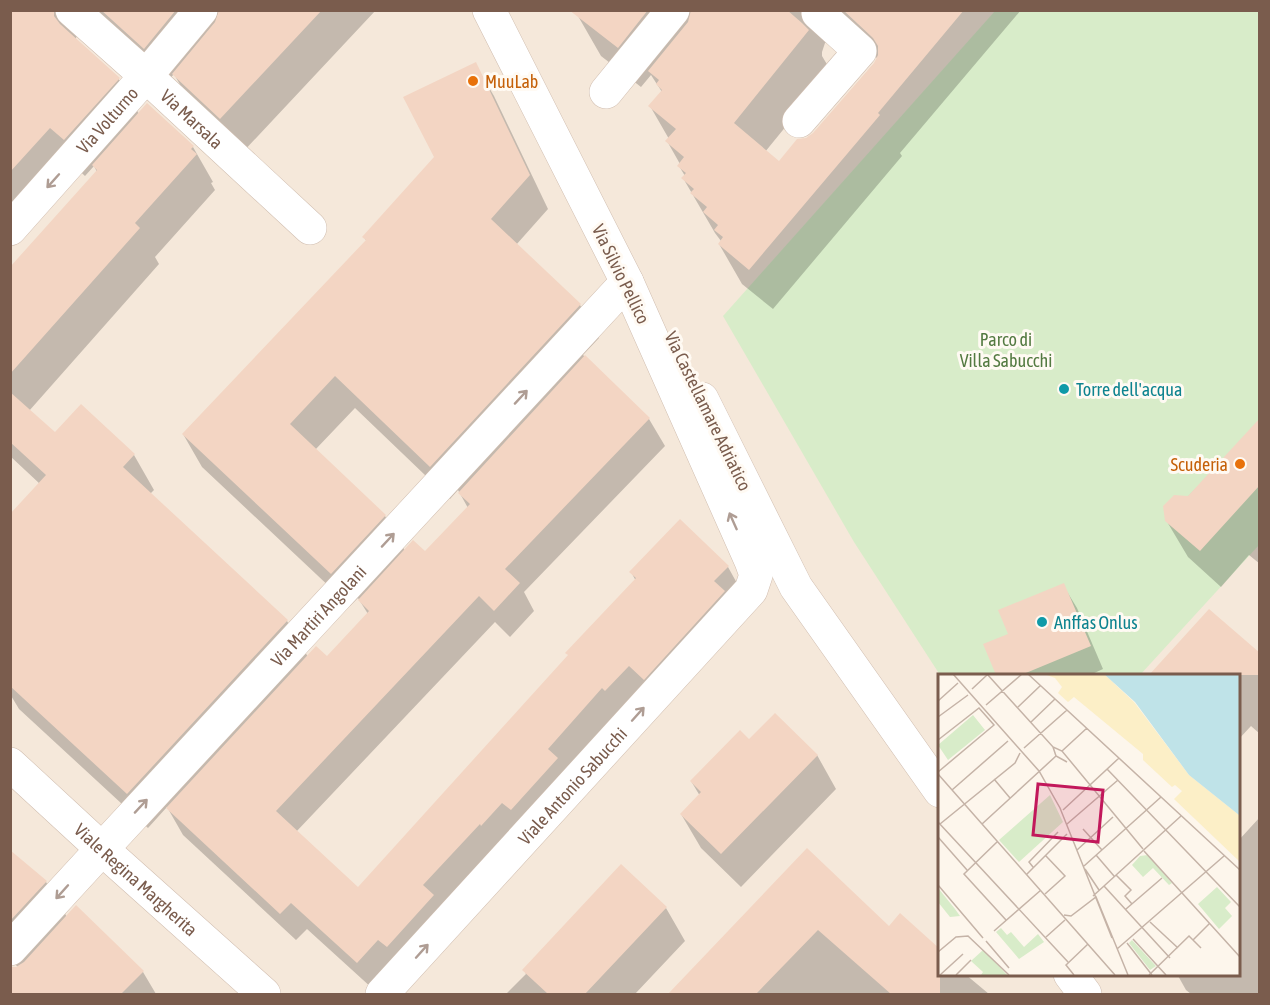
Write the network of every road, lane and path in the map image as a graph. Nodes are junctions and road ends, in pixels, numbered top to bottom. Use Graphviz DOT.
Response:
graph roads {
  1 [pos="72,10"];
  2 [pos="201,10"];
  3 [pos="489,10"];
  4 [pos="509,10"];
  5 [pos="673,10"];
  6 [pos="820,10"];
  7 [pos="146,76"];
  8 [pos="606,92"];
  9 [pos="799,121"];
  10 [pos="310,228"];
  11 [pos="10,229"];
  12 [pos="627,282"];
  13 [pos="756,575"];
  14 [pos="10,764"];
  15 [pos="938,788"];
  16 [pos="102,849"];
  17 [pos="10,949"];
  18 [pos="1071,975"];
  19 [pos="264,994"];
  20 [pos="382,994"];
  21 [pos="1085,994"];
  1 -- 7 [label="street, Via Marsala"];
  2 -- 7 [label="street, Via Volturno"];
  3 -- 12 [label="street, Via Silvio Pellico"];
  4 -- 15 [label="street, Via Castellamare Adriatico"];
  5 -- 8 [label="street"];
  6 -- 9 [label="street"];
  7 -- 10 [label="street, Via Marsala"];
  7 -- 11 [label="street, Via Volturno, one-way"];
  13 -- 12 [label="street, Via Silvio Pellico, one-way"];
  16 -- 12 [label="street, Via Martiri Angolani, one-way"];
  20 -- 13 [label="street, Viale Antonio Sabucchi, one-way"];
  14 -- 16 [label="street, Viale Regina Margherita"];
  16 -- 17 [label="street, Via Martiri Angolani, one-way"];
  16 -- 19 [label="street, Viale Regina Margherita"];
  18 -- 21 [label="street"];
}
